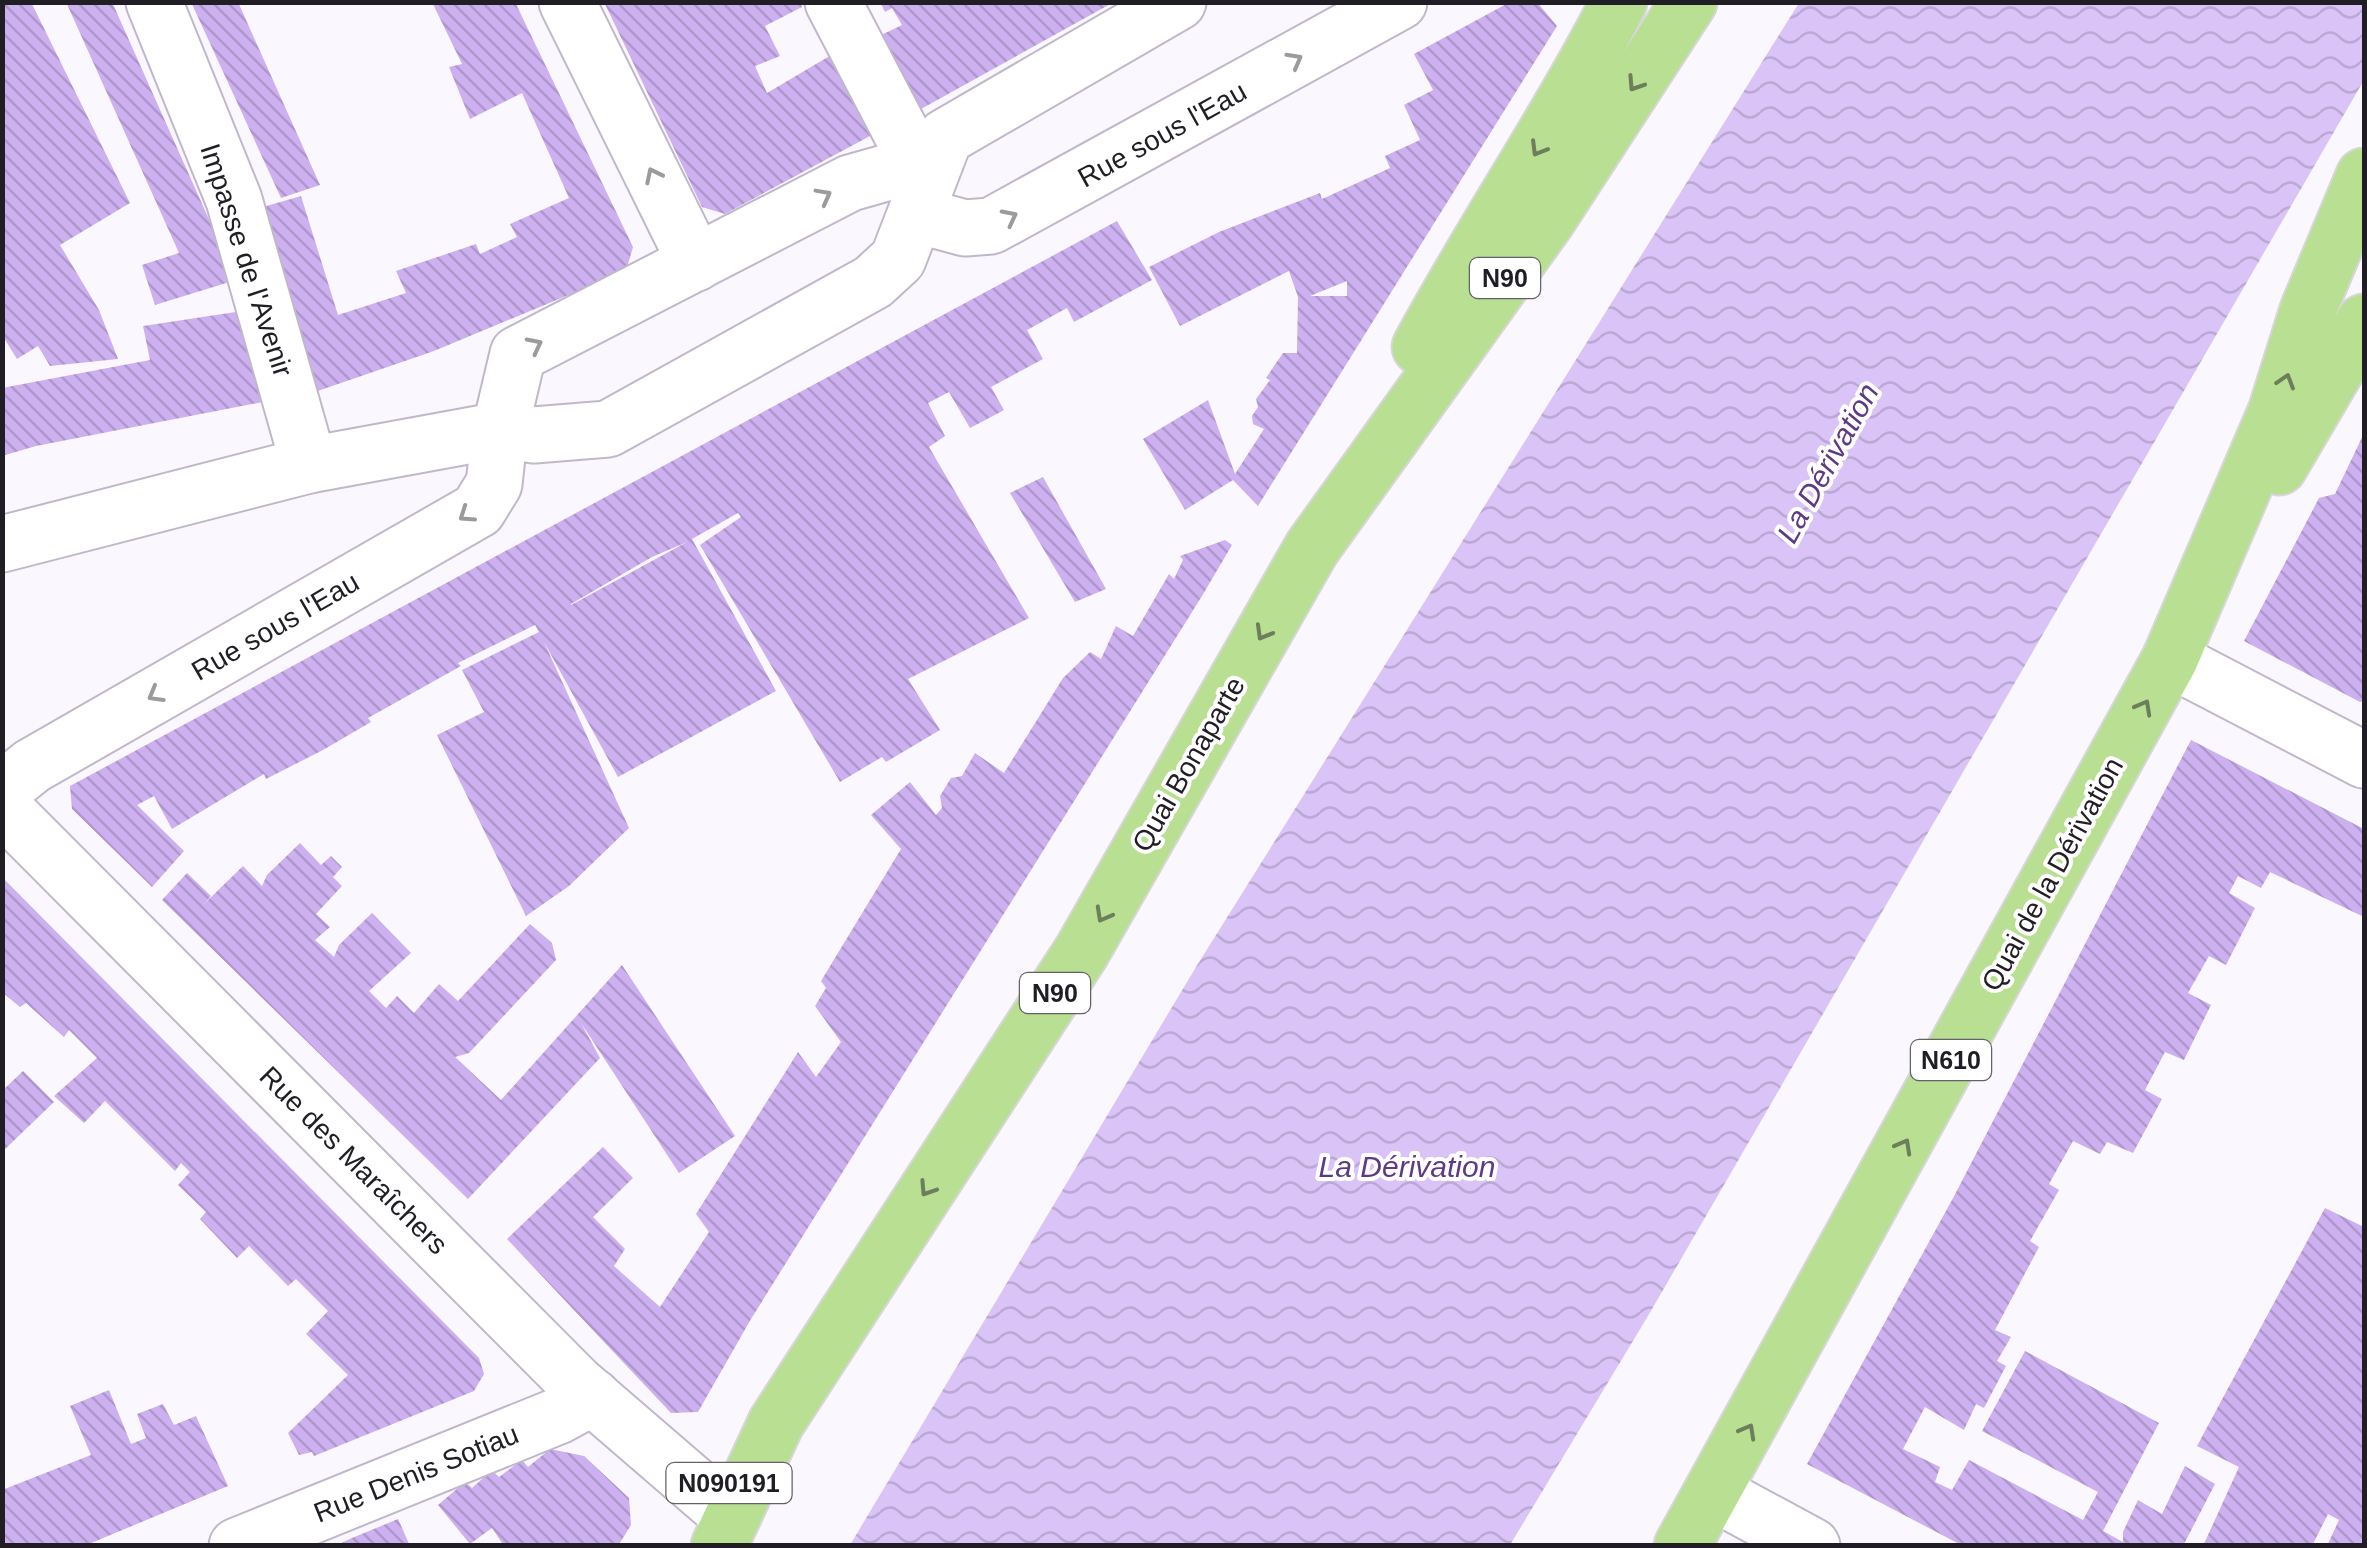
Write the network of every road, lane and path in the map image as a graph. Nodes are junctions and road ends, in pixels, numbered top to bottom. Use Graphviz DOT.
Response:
graph roads {
  1 [pos="154,2"];
  2 [pos="567,2"];
  3 [pos="833,2"];
  4 [pos="1178,2"];
  5 [pos="1399,2"];
  6 [pos="1619,2"];
  7 [pos="1688,2"];
  8 [pos="2364,176"];
  9 [pos="925,186"];
  10 [pos="696,263"];
  11 [pos="2364,322"];
  12 [pos="500,430"];
  13 [pos="309,465"];
  14 [pos="2,544"];
  15 [pos="1312,548"];
  16 [pos="2210,568"];
  17 [pos="2170,659"];
  18 [pos="2364,760"];
  19 [pos="2,790"];
  20 [pos="2,807"];
  21 [pos="593,1398"];
  22 [pos="1714,1493"];
  23 [pos="706,1531"];
  24 [pos="237,1546"];
  25 [pos="1682,1546"];
  26 [pos="1812,1546"];
  1 -- 13 [label="street, Impasse de l'Avenir"];
  10 -- 2 [label="street, one-way"];
  3 -- 9 [label="street"];
  4 -- 9 [label="street"];
  9 -- 5 [label="street, Rue sous l'Eau, one-way"];
  6 -- 15 [label="main road, one-way"];
  7 -- 15 [label="main road, Quai Bonaparte / N90, one-way"];
  16 -- 8 [label="main road, Quai de la Dérivation / N610, one-way"];
  10 -- 9 [label="street, Rue sous l'Eau, one-way"];
  9 -- 12 [label="street"];
  12 -- 10 [label="street, Rue sous l'Eau, one-way"];
  11 -- 16 [label="main road, N610"];
  12 -- 13 [label="street"];
  12 -- 19 [label="street, Rue sous l'Eau, one-way"];
  13 -- 14 [label="street"];
  15 -- 23 [label="main road, Quai Bonaparte / N90, one-way"];
  16 -- 17 [label="main road, Quai de la Dérivation / N610"];
  17 -- 18 [label="street"];
  22 -- 17 [label="main road, Quai de la Dérivation / N610, one-way"];
  20 -- 21 [label="street, Rue des Maraîchers"];
  21 -- 23 [label="street, Rue des Maraîchers"];
  21 -- 24 [label="street, Rue Denis Sotiau"];
  22 -- 25 [label="main road, Quai de la Dérivation / N610"];
  22 -- 26 [label="street"];
}
